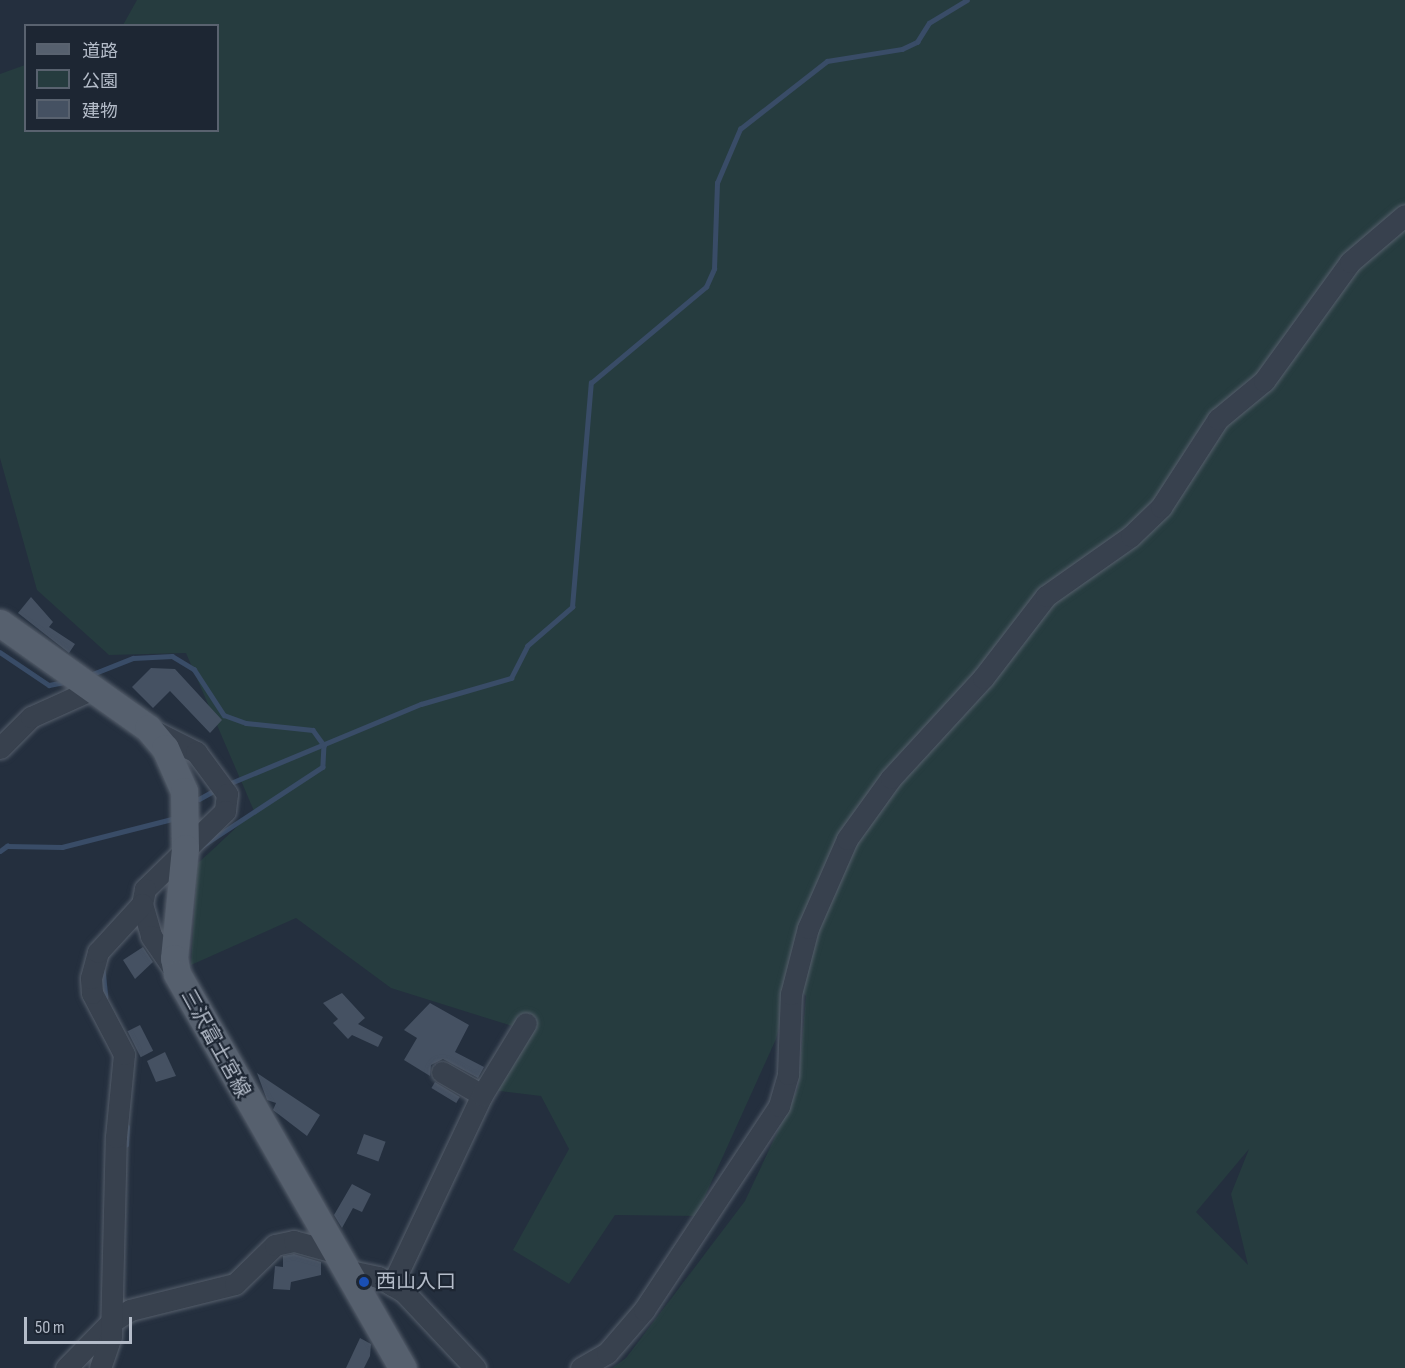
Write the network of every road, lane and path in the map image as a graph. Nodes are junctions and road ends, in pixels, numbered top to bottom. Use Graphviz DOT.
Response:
graph roads {
  1 [pos="1405,215"];
  2 [pos="0,623"];
  3 [pos="84,682"];
  4 [pos="148,728"];
  5 [pos="0,748"];
  6 [pos="185,848"];
  7 [pos="142,904"];
  8 [pos="177,974"];
  9 [pos="526,1023"];
  10 [pos="442,1072"];
  11 [pos="482,1095"];
  12 [pos="340,1261"];
  13 [pos="392,1285"];
  14 [pos="111,1322"];
  15 [pos="66,1368"];
  16 [pos="100,1368"];
  17 [pos="403,1368"];
  18 [pos="475,1368"];
  19 [pos="581,1368"];
  1 -- 19 [label="street"];
  2 -- 3 [label="main road, 三沢富士宮線"];
  3 -- 4 [label="main road, 三沢富士宮線"];
  3 -- 5 [label="street"];
  4 -- 6 [label="main road, 三沢富士宮線"];
  4 -- 6 [label="street"];
  6 -- 7 [label="street"];
  6 -- 8 [label="main road, 三沢富士宮線"];
  7 -- 8 [label="street"];
  7 -- 14 [label="street"];
  8 -- 12 [label="main road, 三沢富士宮線"];
  9 -- 11 [label="street"];
  10 -- 11 [label="street"];
  11 -- 13 [label="street"];
  12 -- 13 [label="street"];
  12 -- 14 [label="street"];
  12 -- 17 [label="main road, 三沢富士宮線"];
  13 -- 18 [label="street"];
  14 -- 15 [label="street"];
  14 -- 16 [label="street"];
}
